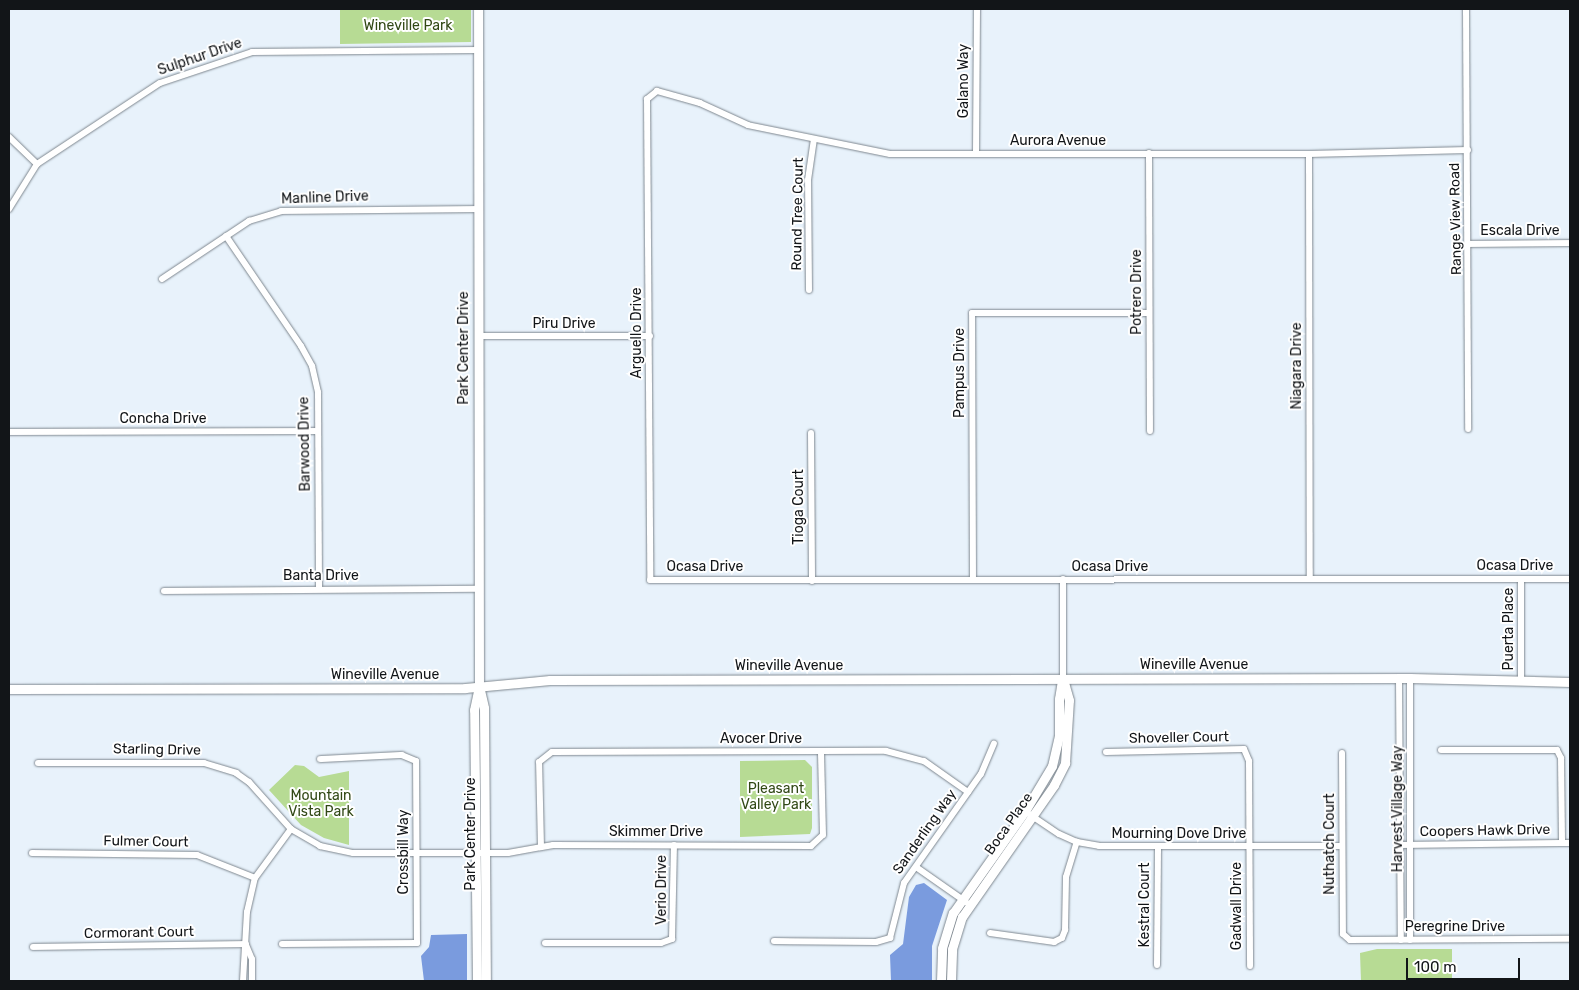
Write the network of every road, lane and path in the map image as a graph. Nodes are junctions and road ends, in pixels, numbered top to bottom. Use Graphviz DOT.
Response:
graph roads {
  1 [pos="478,9"];
  2 [pos="977,9"];
  3 [pos="1466,9"];
  4 [pos="478,50"];
  5 [pos="657,91"];
  6 [pos="9,137"];
  7 [pos="814,139"];
  8 [pos="1468,150"];
  9 [pos="976,153"];
  10 [pos="1149,153"];
  11 [pos="1309,154"];
  12 [pos="37,164"];
  13 [pos="9,209"];
  14 [pos="478,209"];
  15 [pos="226,236"];
  16 [pos="1570,243"];
  17 [pos="1469,244"];
  18 [pos="162,279"];
  19 [pos="809,290"];
  20 [pos="1150,313"];
  21 [pos="478,336"];
  22 [pos="650,336"];
  23 [pos="1468,429"];
  24 [pos="318,431"];
  25 [pos="1150,431"];
  26 [pos="9,432"];
  27 [pos="811,433"];
  28 [pos="1310,578"];
  29 [pos="1063,579"];
  30 [pos="1521,579"];
  31 [pos="1570,579"];
  32 [pos="650,580"];
  33 [pos="812,580"];
  34 [pos="973,580"];
  35 [pos="319,588"];
  36 [pos="478,590"];
  37 [pos="164,591"];
  38 [pos="1410,678"];
  39 [pos="1063,679"];
  40 [pos="1399,679"];
  41 [pos="1521,679"];
  42 [pos="1570,682"];
  43 [pos="479,686"];
  44 [pos="9,689"];
  45 [pos="994,744"];
  46 [pos="1441,750"];
  47 [pos="821,751"];
  48 [pos="1106,752"];
  49 [pos="1342,753"];
  50 [pos="320,759"];
  51 [pos="38,763"];
  52 [pos="968,792"];
  53 [pos="1028,813"];
  54 [pos="291,829"];
  55 [pos="1077,842"];
  56 [pos="1562,843"];
  57 [pos="1570,843"];
  58 [pos="674,845"];
  59 [pos="1400,845"];
  60 [pos="1410,845"];
  61 [pos="1158,846"];
  62 [pos="1250,846"];
  63 [pos="1342,846"];
  64 [pos="541,847"];
  65 [pos="32,853"];
  66 [pos="417,853"];
  67 [pos="480,853"];
  68 [pos="916,866"];
  69 [pos="255,878"];
  70 [pos="966,901"];
  71 [pos="990,933"];
  72 [pos="1343,934"];
  73 [pos="1570,938"];
  74 [pos="1401,940"];
  75 [pos="1410,940"];
  76 [pos="774,941"];
  77 [pos="545,943"];
  78 [pos="246,944"];
  79 [pos="282,944"];
  80 [pos="33,946"];
  81 [pos="1157,964"];
  82 [pos="1250,966"];
  83 [pos="243,981"];
  84 [pos="252,981"];
  85 [pos="477,981"];
  86 [pos="486,981"];
  87 [pos="941,981"];
  88 [pos="950,981"];
  1 -- 4 [label="main road, Park Center Drive"];
  2 -- 9 [label="street, Galano Way"];
  3 -- 8 [label="street, Range View Road"];
  4 -- 12 [label="street, Sulphur Drive"];
  4 -- 14 [label="main road, Park Center Drive"];
  5 -- 7 [label="street, Aurora Avenue"];
  5 -- 22 [label="street, Arguello Drive"];
  6 -- 12 [label="street"];
  7 -- 9 [label="street, Aurora Avenue"];
  7 -- 19 [label="street, Round Tree Court"];
  8 -- 11 [label="street, Aurora Avenue"];
  8 -- 17 [label="street, Range View Road"];
  9 -- 10 [label="street, Aurora Avenue"];
  10 -- 11 [label="street, Aurora Avenue"];
  10 -- 20 [label="street, Potrero Drive"];
  11 -- 28 [label="street, Niagara Drive"];
  12 -- 13 [label="street, Sulphur Drive"];
  14 -- 15 [label="street, Manline Drive"];
  14 -- 21 [label="main road, Park Center Drive"];
  15 -- 18 [label="street, Manline Drive"];
  15 -- 24 [label="street, Barwood Drive"];
  16 -- 17 [label="street, Escala Drive"];
  17 -- 23 [label="street, Range View Road"];
  20 -- 25 [label="street, Potrero Drive"];
  20 -- 34 [label="street, Pampus Drive"];
  21 -- 22 [label="street, Piru Drive"];
  21 -- 36 [label="main road, Park Center Drive"];
  22 -- 32 [label="street, Arguello Drive"];
  24 -- 26 [label="street, Concha Drive"];
  24 -- 35 [label="street, Barwood Drive"];
  27 -- 33 [label="street, Tioga Court"];
  28 -- 29 [label="street, Ocasa Drive"];
  28 -- 30 [label="street, Ocasa Drive"];
  29 -- 34 [label="street, Ocasa Drive"];
  29 -- 39 [label="street, Boca Place"];
  30 -- 31 [label="street, Ocasa Drive"];
  30 -- 41 [label="street, Puerta Place"];
  32 -- 33 [label="street, Ocasa Drive"];
  33 -- 34 [label="street, Ocasa Drive"];
  35 -- 36 [label="street, Banta Drive"];
  35 -- 37 [label="street, Banta Drive"];
  36 -- 43 [label="main road, Park Center Drive"];
  38 -- 40 [label="main road, Wineville Avenue"];
  38 -- 41 [label="main road, Wineville Avenue"];
  38 -- 60 [label="street, Harvest Village Way"];
  39 -- 40 [label="main road, Wineville Avenue"];
  39 -- 43 [label="main road, Wineville Avenue"];
  39 -- 53 [label="main road, Boca Place"];
  40 -- 59 [label="street, Harvest Village Way"];
  41 -- 42 [label="main road, Wineville Avenue"];
  43 -- 44 [label="main road, Wineville Avenue"];
  43 -- 67 [label="main road, Park Center Drive"];
  45 -- 52 [label="street, Sanderling Way"];
  46 -- 56 [label="street"];
  47 -- 52 [label="street, Avocer Drive"];
  47 -- 58 [label="street, Skimmer Drive"];
  47 -- 64 [label="street, Avocer Drive"];
  48 -- 62 [label="street, Shoveller Court"];
  49 -- 63 [label="street, Nuthatch Court"];
  50 -- 66 [label="street, Crossbill Way"];
  51 -- 54 [label="street, Starling Drive"];
  52 -- 68 [label="street, Sanderling Way"];
  53 -- 55 [label="street, Mourning Dove Drive"];
  53 -- 70 [label="main road, Boca Place"];
  54 -- 66 [label="street, Starling Drive"];
  54 -- 69 [label="street"];
  55 -- 61 [label="street, Mourning Dove Drive"];
  55 -- 71 [label="street"];
  56 -- 57 [label="street, Coopers Hawk Drive"];
  56 -- 60 [label="street, Coopers Hawk Drive"];
  58 -- 64 [label="street, Skimmer Drive"];
  58 -- 77 [label="street, Verio Drive"];
  59 -- 60 [label="street, Coopers Hawk Drive"];
  59 -- 74 [label="street, Harvest Village Way"];
  60 -- 75 [label="street, Harvest Village Way"];
  61 -- 62 [label="street, Mourning Dove Drive"];
  61 -- 81 [label="street, Kestral Court"];
  62 -- 63 [label="street, Mourning Dove Drive"];
  62 -- 82 [label="street, Gadwall Drive"];
  63 -- 72 [label="street, Nuthatch Court"];
  64 -- 67 [label="street, Skimmer Drive"];
  65 -- 69 [label="street, Fulmer Court"];
  66 -- 67 [label="street, Starling Drive"];
  66 -- 79 [label="street, Crossbill Way"];
  67 -- 85 [label="main road, Park Center Drive"];
  67 -- 86 [label="main road, Park Center Drive"];
  68 -- 70 [label="street"];
  68 -- 76 [label="street, Sanderling Way"];
  69 -- 78 [label="street"];
  70 -- 87 [label="main road, Boca Place"];
  70 -- 88 [label="main road, Boca Place"];
  72 -- 74 [label="street, Peregrine Drive"];
  73 -- 75 [label="street, Peregrine Drive"];
  74 -- 75 [label="street, Peregrine Drive"];
  78 -- 80 [label="street, Cormorant Court"];
  78 -- 83 [label="street"];
  78 -- 84 [label="street"];
}
